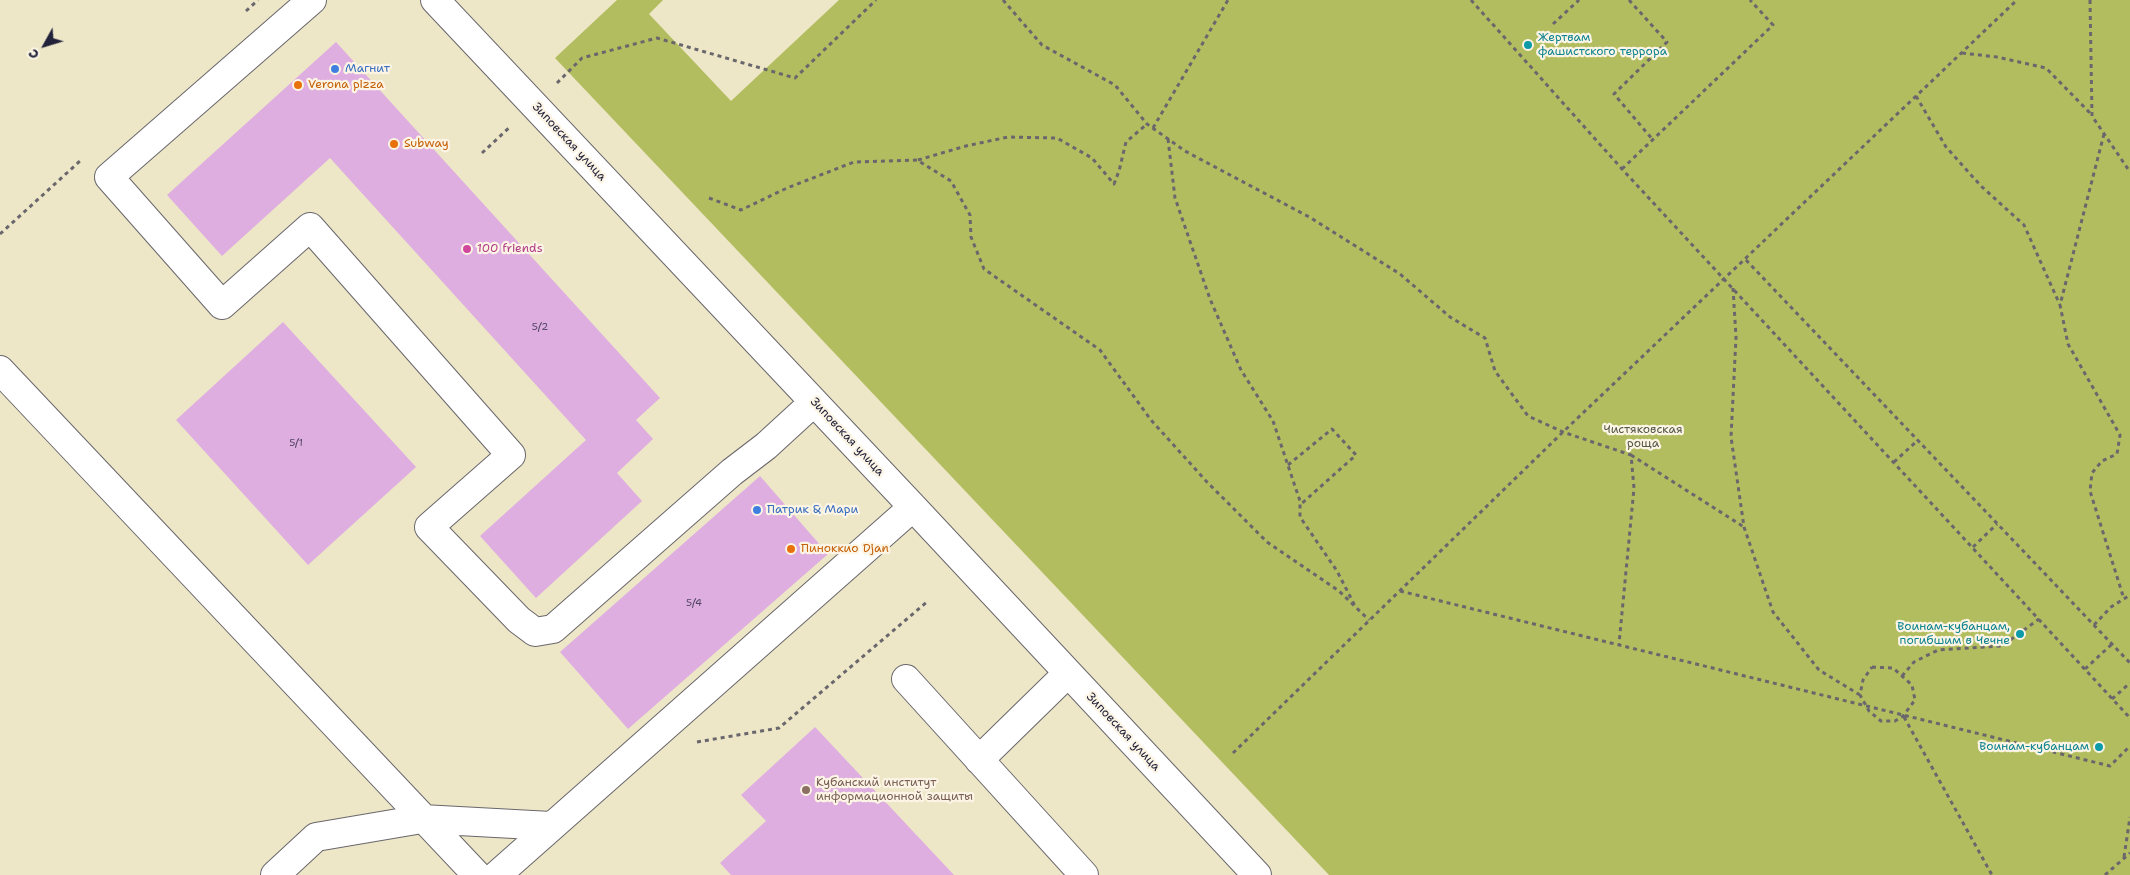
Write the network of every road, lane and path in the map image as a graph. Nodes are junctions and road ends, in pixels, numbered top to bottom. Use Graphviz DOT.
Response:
graph roads {
  1 [pos="312,0"];
  2 [pos="435,0"];
  3 [pos="876,0"];
  4 [pos="1003,0"];
  5 [pos="1228,0"];
  6 [pos="1471,0"];
  7 [pos="1579,0"];
  8 [pos="1629,0"];
  9 [pos="1750,0"];
  10 [pos="2018,0"];
  11 [pos="2090,0"];
  12 [pos="1553,24"];
  13 [pos="1962,53"];
  14 [pos="582,58"];
  15 [pos="1916,96"];
  16 [pos="2092,116"];
  17 [pos="1147,124"];
  18 [pos="1153,128"];
  19 [pos="2104,134"];
  20 [pos="1168,139"];
  21 [pos="1653,140"];
  22 [pos="917,160"];
  23 [pos="1622,169"];
  24 [pos="2130,172"];
  25 [pos="709,198"];
  26 [pos="1746,260"];
  27 [pos="1726,280"];
  28 [pos="1733,288"];
  29 [pos="2060,305"];
  30 [pos="0,370"];
  31 [pos="814,402"];
  32 [pos="1563,432"];
  33 [pos="1918,440"];
  34 [pos="1632,455"];
  35 [pos="1894,462"];
  36 [pos="1288,465"];
  37 [pos="1300,505"];
  38 [pos="913,507"];
  39 [pos="1997,524"];
  40 [pos="1744,527"];
  41 [pos="1973,547"];
  42 [pos="1400,591"];
  43 [pos="2130,595"];
  44 [pos="2124,599"];
  45 [pos="928,601"];
  46 [pos="1356,608"];
  47 [pos="2039,619"];
  48 [pos="1369,620"];
  49 [pos="2094,625"];
  50 [pos="1619,644"];
  51 [pos="2112,644"];
  52 [pos="2130,663"];
  53 [pos="2085,669"];
  54 [pos="1068,673"];
  55 [pos="1902,676"];
  56 [pos="906,679"];
  57 [pos="2130,683"];
  58 [pos="1860,695"];
  59 [pos="2112,699"];
  60 [pos="1867,707"];
  61 [pos="1903,716"];
  62 [pos="2130,718"];
  63 [pos="688,744"];
  64 [pos="2130,746"];
  65 [pos="1232,754"];
  66 [pos="979,760"];
  67 [pos="2130,817"];
  68 [pos="422,818"];
  69 [pos="551,826"];
  70 [pos="2130,853"];
  71 [pos="2124,857"];
  72 [pos="275,875"];
  73 [pos="477,875"];
  74 [pos="497,875"];
  75 [pos="1084,875"];
  76 [pos="1256,875"];
  77 [pos="1992,875"];
  78 [pos="2105,875"];
  1 -- 31 [label="street"];
  2 -- 31 [label="street, Зиповская улица"];
  3 -- 14 [label="path"];
  4 -- 17 [label="path"];
  5 -- 18 [label="path"];
  6 -- 23 [label="path"];
  7 -- 12 [label="path"];
  8 -- 21 [label="path"];
  9 -- 21 [label="path"];
  10 -- 13 [label="path"];
  11 -- 16 [label="path"];
  13 -- 15 [label="path"];
  13 -- 16 [label="path"];
  15 -- 26 [label="path"];
  15 -- 29 [label="path"];
  16 -- 19 [label="path"];
  17 -- 18 [label="path"];
  17 -- 22 [label="path"];
  18 -- 20 [label="path"];
  19 -- 24 [label="path"];
  19 -- 29 [label="path"];
  20 -- 32 [label="path"];
  20 -- 36 [label="path"];
  21 -- 23 [label="path"];
  22 -- 25 [label="path"];
  22 -- 46 [label="path"];
  23 -- 27 [label="path"];
  26 -- 27 [label="path"];
  26 -- 33 [label="path"];
  27 -- 28 [label="path"];
  27 -- 32 [label="path"];
  28 -- 35 [label="path"];
  28 -- 40 [label="path"];
  29 -- 44 [label="path"];
  30 -- 68 [label="street"];
  31 -- 38 [label="street, Зиповская улица"];
  32 -- 34 [label="path"];
  32 -- 42 [label="path"];
  33 -- 35 [label="path"];
  33 -- 39 [label="path"];
  34 -- 40 [label="path"];
  34 -- 50 [label="path"];
  35 -- 41 [label="path"];
  36 -- 37 [label="path"];
  36 -- 37 [label="path"];
  37 -- 46 [label="path"];
  38 -- 54 [label="street, Зиповская улица"];
  38 -- 69 [label="street"];
  39 -- 41 [label="path"];
  39 -- 49 [label="path"];
  40 -- 58 [label="path"];
  41 -- 47 [label="path"];
  42 -- 48 [label="path"];
  42 -- 50 [label="path"];
  43 -- 44 [label="path"];
  44 -- 49 [label="path"];
  45 -- 63 [label="path"];
  46 -- 48 [label="path"];
  47 -- 53 [label="path"];
  47 -- 55 [label="path"];
  48 -- 65 [label="path"];
  49 -- 51 [label="path"];
  50 -- 60 [label="path"];
  51 -- 52 [label="path"];
  51 -- 53 [label="path"];
  53 -- 59 [label="path"];
  54 -- 66 [label="street"];
  54 -- 76 [label="street, Зиповская улица"];
  55 -- 58 [label="path"];
  55 -- 61 [label="path"];
  56 -- 66 [label="street"];
  57 -- 59 [label="path"];
  58 -- 60 [label="path"];
  59 -- 62 [label="path"];
  60 -- 61 [label="path"];
  60 -- 61 [label="path"];
  61 -- 64 [label="path"];
  61 -- 77 [label="path"];
  66 -- 75 [label="street"];
  67 -- 71 [label="path"];
  68 -- 69 [label="street"];
  68 -- 72 [label="street"];
  68 -- 73 [label="street"];
  69 -- 74 [label="street"];
  70 -- 71 [label="path"];
  71 -- 78 [label="path"];
}
